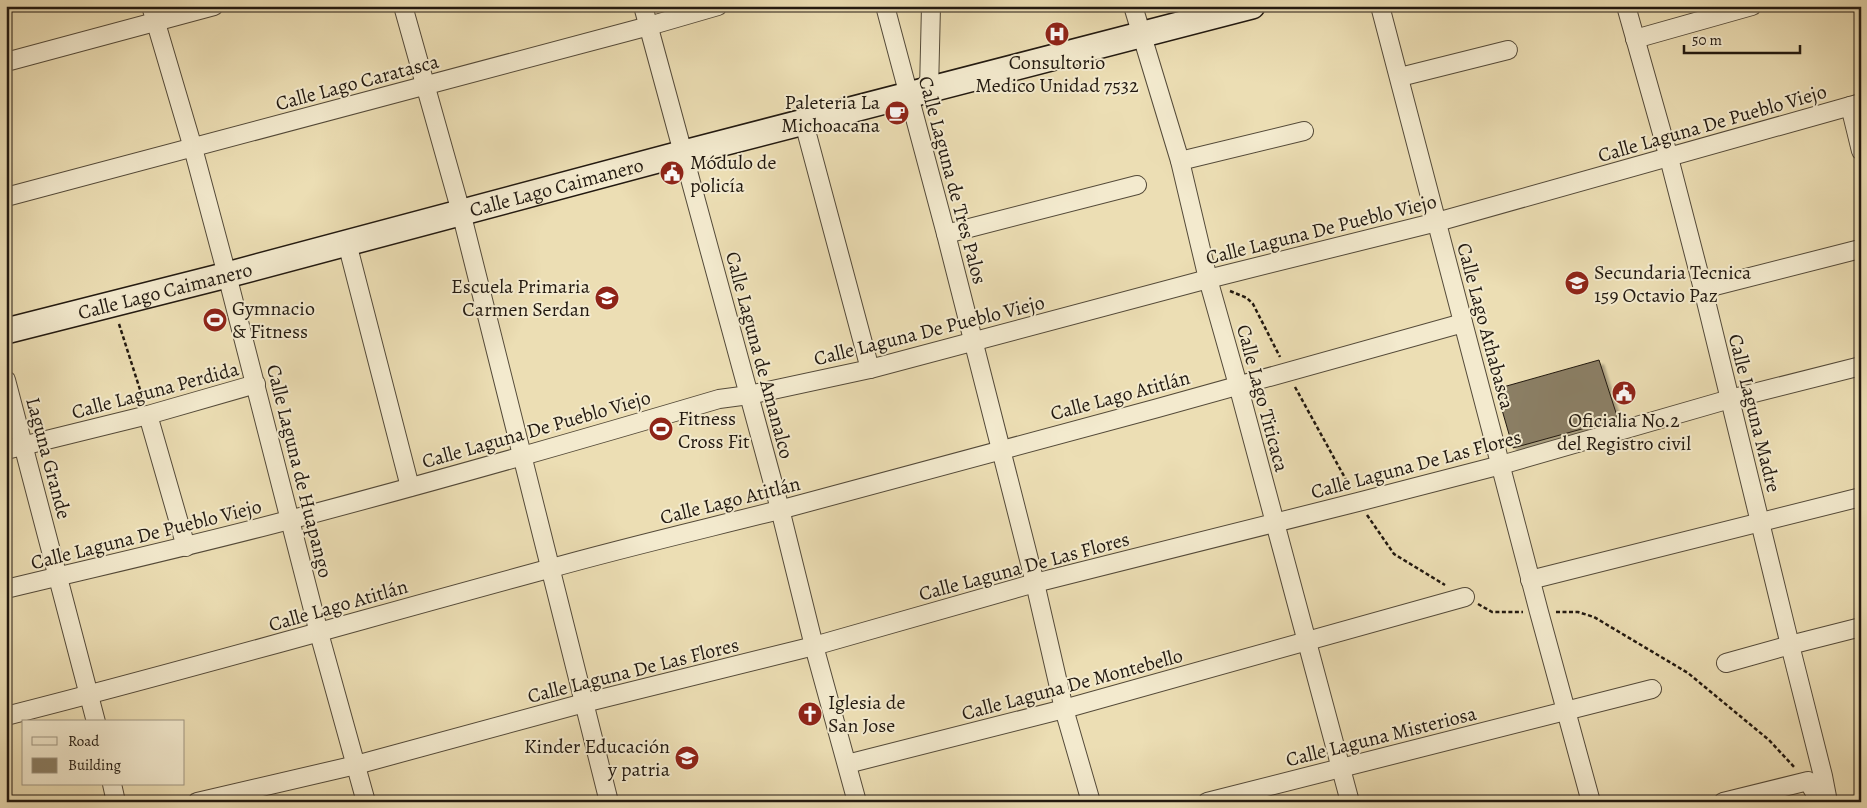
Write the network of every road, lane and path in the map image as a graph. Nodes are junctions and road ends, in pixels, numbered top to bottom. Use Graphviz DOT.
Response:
graph roads {
  1 [pos="214,6"];
  2 [pos="403,6"];
  3 [pos="643,6"];
  4 [pos="718,6"];
  5 [pos="885,6"];
  6 [pos="931,6"];
  7 [pos="1133,6"];
  8 [pos="1252,6"];
  9 [pos="1380,6"];
  10 [pos="1626,6"];
  11 [pos="1752,6"];
  12 [pos="153,14"];
  13 [pos="649,26"];
  14 [pos="1141,36"];
  15 [pos="1635,39"];
  16 [pos="1508,50"];
  17 [pos="6,62"];
  18 [pos="1400,77"];
  19 [pos="426,85"];
  20 [pos="919,93"];
  21 [pos="1856,105"];
  22 [pos="804,123"];
  23 [pos="1304,131"];
  24 [pos="193,148"];
  25 [pos="1861,151"];
  26 [pos="684,153"];
  27 [pos="1669,158"];
  28 [pos="1180,161"];
  29 [pos="1137,185"];
  30 [pos="6,197"];
  31 [pos="461,212"];
  32 [pos="1437,222"];
  33 [pos="946,234"];
  34 [pos="347,243"];
  35 [pos="1860,249"];
  36 [pos="227,275"];
  37 [pos="1208,279"];
  38 [pos="1703,289"];
  39 [pos="114,304"];
  40 [pos="1463,323"];
  41 [pos="6,331"];
  42 [pos="973,342"];
  43 [pos="1861,366"];
  44 [pos="870,369"];
  45 [pos="6,380"];
  46 [pos="256,384"];
  47 [pos="1238,385"];
  48 [pos="748,395"];
  49 [pos="1730,399"];
  50 [pos="148,415"];
  51 [pos="24,446"];
  52 [pos="6,450"];
  53 [pos="1000,450"];
  54 [pos="523,457"];
  55 [pos="1501,465"];
  56 [pos="410,487"];
  57 [pos="1861,497"];
  58 [pos="1358,502"];
  59 [pos="780,509"];
  60 [pos="291,520"];
  61 [pos="1275,522"];
  62 [pos="1760,522"];
  63 [pos="186,547"];
  64 [pos="550,568"];
  65 [pos="58,577"];
  66 [pos="1530,580"];
  67 [pos="1035,584"];
  68 [pos="6,590"];
  69 [pos="1465,597"];
  70 [pos="1538,612"];
  71 [pos="1861,628"];
  72 [pos="319,633"];
  73 [pos="1307,642"];
  74 [pos="1790,645"];
  75 [pos="814,646"];
  76 [pos="1726,664"];
  77 [pos="1652,689"];
  78 [pos="89,695"];
  79 [pos="584,703"];
  80 [pos="1064,709"];
  81 [pos="1566,711"];
  82 [pos="6,716"];
  83 [pos="95,720"];
  84 [pos="846,764"];
  85 [pos="356,765"];
  86 [pos="1341,768"];
  87 [pos="1808,781"];
  88 [pos="112,786"];
  89 [pos="116,802"];
  90 [pos="197,802"];
  91 [pos="366,802"];
  92 [pos="609,802"];
  93 [pos="857,802"];
  94 [pos="1091,802"];
  95 [pos="1207,802"];
  96 [pos="1350,802"];
  97 [pos="1591,802"];
  98 [pos="1723,802"];
  99 [pos="1820,802"];
  100 [pos="1828,802"];
  1 -- 12 [label="street"];
  2 -- 19 [label="street"];
  3 -- 13 [label="street, Calle Laguna de Amanalco"];
  4 -- 13 [label="street, Calle Lago Caratasca"];
  5 -- 20 [label="street, Calle Laguna de Tres Palos"];
  6 -- 20 [label="street"];
  7 -- 14 [label="street, Calle Lago Titicaca"];
  8 -- 14 [label="street, Calle Lago Caimanero"];
  9 -- 18 [label="street, Calle Lago Athabasca"];
  10 -- 15 [label="street, Calle Laguna Madre"];
  11 -- 15 [label="street"];
  12 -- 17 [label="street"];
  12 -- 24 [label="street, Calle Laguna de Huapango"];
  13 -- 19 [label="street, Calle Lago Caratasca"];
  13 -- 26 [label="street, Calle Laguna de Amanalco"];
  14 -- 20 [label="street, Calle Lago Caimanero"];
  14 -- 28 [label="street, Calle Lago Titicaca"];
  15 -- 27 [label="street, Calle Laguna Madre"];
  16 -- 18 [label="street"];
  18 -- 32 [label="street, Calle Lago Athabasca"];
  19 -- 24 [label="street, Calle Lago Caratasca"];
  19 -- 31 [label="street"];
  20 -- 22 [label="street, Calle Lago Caimanero"];
  20 -- 33 [label="street, Calle Laguna de Tres Palos"];
  21 -- 25 [label="street"];
  21 -- 27 [label="street, Calle Laguna De Pueblo Viejo"];
  22 -- 26 [label="street, Calle Lago Caimanero"];
  22 -- 44 [label="street"];
  23 -- 28 [label="street"];
  24 -- 30 [label="street, Calle Lago Caratasca"];
  24 -- 36 [label="street, Calle Laguna de Huapango"];
  26 -- 31 [label="street, Calle Lago Caimanero"];
  26 -- 48 [label="street, Calle Laguna de Amanalco"];
  27 -- 32 [label="street, Calle Laguna De Pueblo Viejo"];
  27 -- 38 [label="street, Calle Laguna Madre"];
  28 -- 37 [label="street, Calle Lago Titicaca"];
  29 -- 33 [label="street"];
  31 -- 34 [label="street, Calle Lago Caimanero"];
  31 -- 54 [label="street"];
  32 -- 37 [label="street, Calle Laguna De Pueblo Viejo"];
  32 -- 40 [label="street, Calle Lago Athabasca"];
  33 -- 42 [label="street, Calle Laguna de Tres Palos"];
  34 -- 36 [label="street, Calle Lago Caimanero"];
  34 -- 56 [label="street"];
  35 -- 38 [label="street"];
  36 -- 39 [label="street, Calle Lago Caimanero"];
  36 -- 46 [label="street, Calle Laguna de Huapango"];
  37 -- 42 [label="street, Calle Laguna De Pueblo Viejo"];
  37 -- 47 [label="street, Calle Lago Titicaca"];
  38 -- 49 [label="street, Calle Laguna Madre"];
  39 -- 41 [label="street, Calle Lago Caimanero"];
  39 -- 50 [label="path"];
  40 -- 47 [label="street, Calle Lago Atitlán"];
  40 -- 55 [label="street, Calle Lago Athabasca"];
  42 -- 44 [label="street, Calle Laguna De Pueblo Viejo"];
  42 -- 53 [label="street, Calle Laguna de Tres Palos"];
  43 -- 49 [label="street, Calle Laguna De Las Flores"];
  44 -- 48 [label="street, Calle Laguna De Pueblo Viejo"];
  45 -- 51 [label="street, Laguna Grande"];
  46 -- 50 [label="street, Calle Laguna Perdida"];
  46 -- 60 [label="street, Calle Laguna de Huapango"];
  47 -- 53 [label="street, Calle Lago Atitlán"];
  47 -- 61 [label="street, Calle Lago Titicaca"];
  48 -- 54 [label="street, Calle Laguna De Pueblo Viejo"];
  48 -- 59 [label="street, Calle Laguna de Amanalco"];
  49 -- 55 [label="street, Calle Laguna De Las Flores"];
  49 -- 62 [label="street, Calle Laguna Madre"];
  50 -- 51 [label="street, Calle Laguna Perdida"];
  50 -- 63 [label="street"];
  51 -- 52 [label="street, Calle Laguna Perdida"];
  51 -- 65 [label="street, Laguna Grande"];
  53 -- 59 [label="street, Calle Lago Atitlán"];
  53 -- 67 [label="street, Calle Laguna de Tres Palos"];
  54 -- 56 [label="street, Calle Laguna De Pueblo Viejo"];
  54 -- 64 [label="street"];
  55 -- 58 [label="street, Calle Laguna De Las Flores"];
  55 -- 66 [label="street, Calle Lago Athabasca"];
  56 -- 60 [label="street, Calle Laguna De Pueblo Viejo"];
  57 -- 62 [label="street"];
  58 -- 61 [label="street, Calle Laguna De Las Flores"];
  58 -- 69 [label="path"];
  59 -- 64 [label="street, Calle Lago Atitlán"];
  59 -- 75 [label="street, Calle Laguna de Amanalco"];
  60 -- 63 [label="street, Calle Laguna De Pueblo Viejo"];
  60 -- 72 [label="street, Calle Laguna de Huapango"];
  61 -- 67 [label="street, Calle Laguna De Las Flores"];
  61 -- 73 [label="street, Calle Lago Titicaca"];
  62 -- 66 [label="street"];
  62 -- 74 [label="street, Calle Laguna Madre"];
  63 -- 65 [label="street, Calle Laguna De Pueblo Viejo"];
  64 -- 72 [label="street, Calle Lago Atitlán"];
  64 -- 79 [label="street"];
  65 -- 68 [label="street, Calle Laguna De Pueblo Viejo"];
  65 -- 78 [label="street, Laguna Grande"];
  66 -- 70 [label="street, Calle Lago Athabasca"];
  67 -- 75 [label="street, Calle Laguna De Las Flores"];
  67 -- 80 [label="street, Calle Laguna de Tres Palos"];
  69 -- 70 [label="path"];
  69 -- 73 [label="street, Calle Laguna De Montebello"];
  70 -- 81 [label="street, Calle Lago Athabasca"];
  70 -- 87 [label="path"];
  71 -- 74 [label="street"];
  72 -- 78 [label="street, Calle Lago Atitlán"];
  72 -- 85 [label="street, Calle Laguna de Huapango"];
  73 -- 80 [label="street, Calle Laguna De Montebello"];
  73 -- 86 [label="street, Calle Lago Titicaca"];
  74 -- 76 [label="street"];
  74 -- 100 [label="street, Calle Laguna Madre"];
  75 -- 79 [label="street, Calle Laguna De Las Flores"];
  75 -- 84 [label="street, Calle Laguna de Amanalco"];
  77 -- 81 [label="street, Calle Laguna Misteriosa"];
  78 -- 82 [label="street, Calle Lago Atitlán"];
  78 -- 83 [label="street, Laguna Grande"];
  79 -- 85 [label="street, Calle Laguna De Las Flores"];
  79 -- 92 [label="street"];
  80 -- 84 [label="street, Calle Laguna De Montebello"];
  80 -- 94 [label="street, Calle Laguna de Tres Palos"];
  81 -- 86 [label="street, Calle Laguna Misteriosa"];
  81 -- 97 [label="street, Calle Lago Athabasca"];
  84 -- 93 [label="street, Calle Laguna de Amanalco"];
  85 -- 90 [label="street, Calle Laguna De Las Flores"];
  85 -- 91 [label="street, Calle Laguna de Huapango"];
  86 -- 95 [label="street, Calle Laguna Misteriosa"];
  86 -- 96 [label="street, Calle Lago Titicaca"];
  87 -- 98 [label="street"];
  87 -- 99 [label="street"];
  88 -- 89 [label="street"];
}
